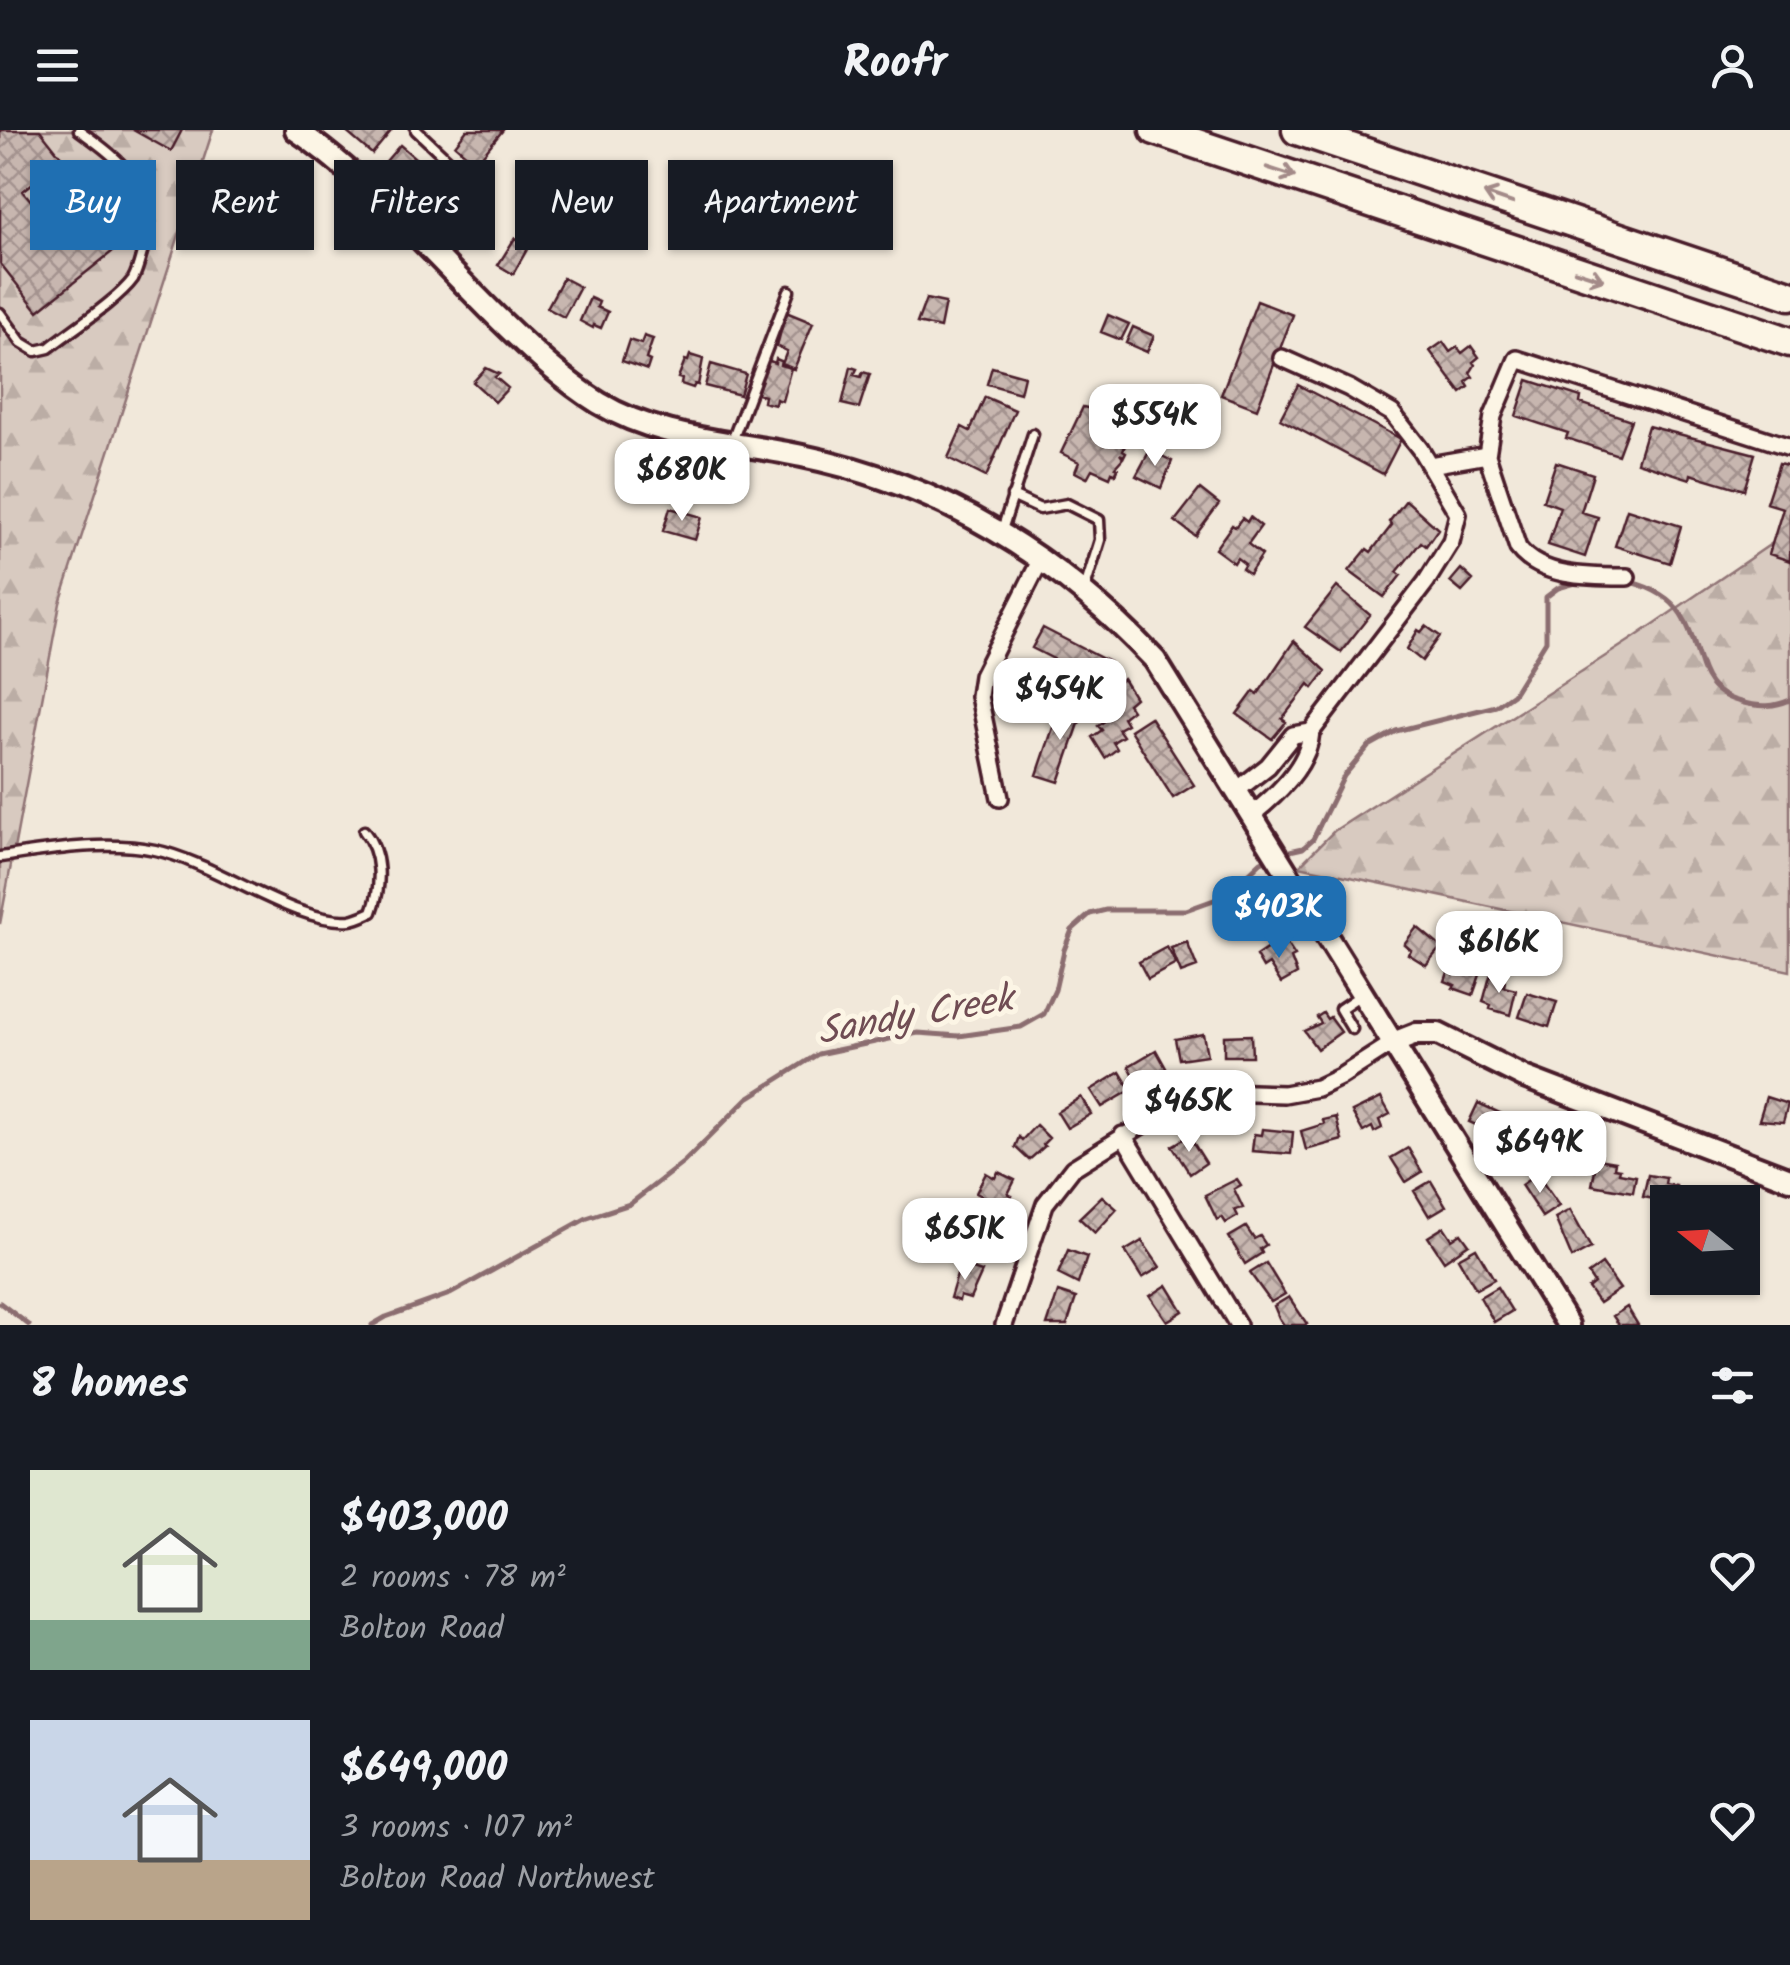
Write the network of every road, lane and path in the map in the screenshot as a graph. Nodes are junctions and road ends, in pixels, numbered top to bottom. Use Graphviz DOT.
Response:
graph roads {
  1 [pos="78,130"];
  2 [pos="296,130"];
  3 [pos="416,130"];
  4 [pos="434,130"];
  5 [pos="1155,130"];
  6 [pos="1297,130"];
  7 [pos="426,139"];
  8 [pos="448,160"];
  9 [pos="789,291"];
  10 [pos="1790,295"];
  11 [pos="0,313"];
  12 [pos="1790,342"];
  13 [pos="1282,358"];
  14 [pos="1033,434"];
  15 [pos="731,443"];
  16 [pos="1790,447"];
  17 [pos="1487,455"];
  18 [pos="1430,464"];
  19 [pos="1012,496"];
  20 [pos="1000,534"];
  21 [pos="1040,561"];
  22 [pos="1626,577"];
  23 [pos="1083,592"];
  24 [pos="1311,732"];
  25 [pos="1271,763"];
  26 [pos="1288,778"];
  27 [pos="1236,791"];
  28 [pos="1000,798"];
  29 [pos="1250,816"];
  30 [pos="364,831"];
  31 [pos="0,857"];
  32 [pos="1362,994"];
  33 [pos="1352,1029"];
  34 [pos="1393,1043"];
  35 [pos="1123,1136"];
  36 [pos="1790,1179"];
  37 [pos="1004,1325"];
  38 [pos="1238,1325"];
  39 [pos="1568,1325"];
  1 -- 11 [label="lane"];
  2 -- 15 [label="street"];
  3 -- 7 [label="lane"];
  4 -- 7 [label="lane"];
  5 -- 12 [label="highway, one-way"];
  10 -- 6 [label="highway, one-way"];
  7 -- 8 [label="lane"];
  9 -- 15 [label="lane"];
  13 -- 18 [label="street"];
  14 -- 19 [label="lane"];
  15 -- 20 [label="street"];
  16 -- 17 [label="street"];
  17 -- 18 [label="street"];
  17 -- 22 [label="street"];
  18 -- 24 [label="street"];
  19 -- 20 [label="lane"];
  19 -- 23 [label="lane"];
  20 -- 21 [label="street"];
  21 -- 23 [label="street"];
  21 -- 28 [label="street"];
  23 -- 27 [label="street"];
  24 -- 25 [label="street"];
  24 -- 26 [label="street"];
  25 -- 26 [label="street"];
  25 -- 27 [label="street"];
  26 -- 29 [label="street"];
  27 -- 29 [label="street"];
  29 -- 32 [label="street"];
  30 -- 31 [label="lane"];
  32 -- 33 [label="lane"];
  32 -- 34 [label="street"];
  34 -- 35 [label="street"];
  34 -- 36 [label="street"];
  34 -- 39 [label="street"];
  35 -- 37 [label="street"];
  35 -- 38 [label="street"];
}
